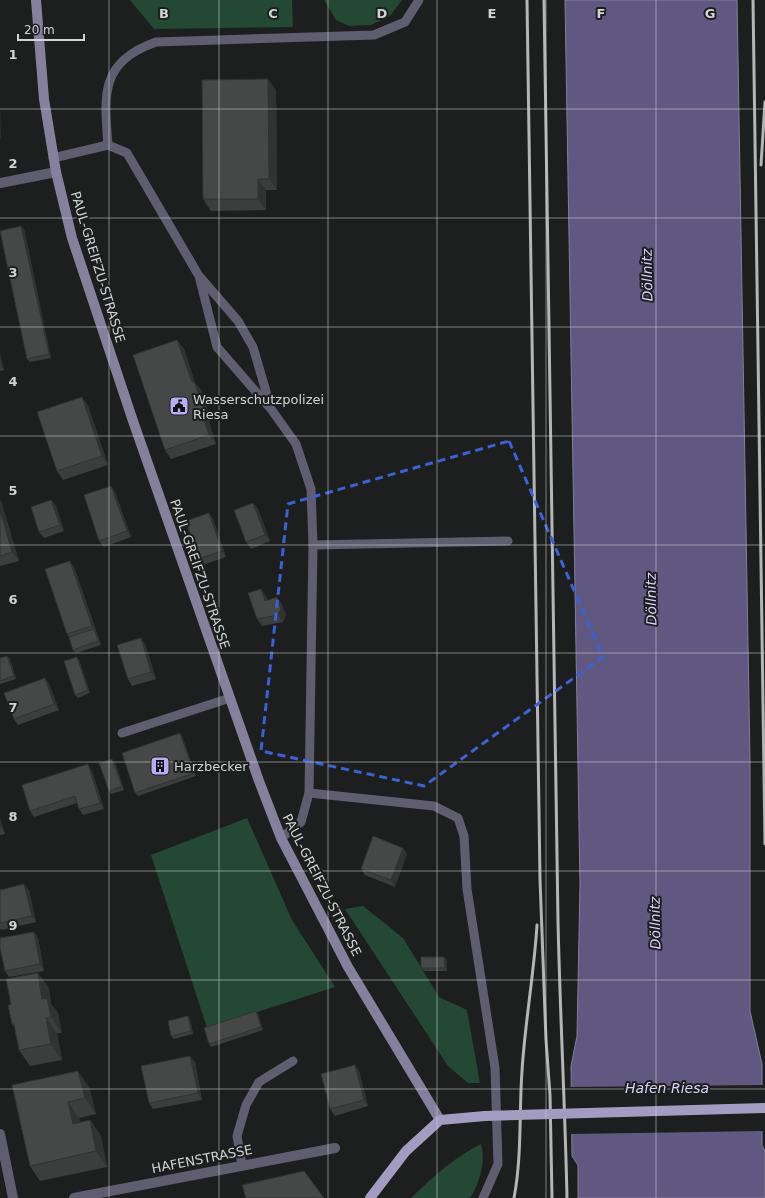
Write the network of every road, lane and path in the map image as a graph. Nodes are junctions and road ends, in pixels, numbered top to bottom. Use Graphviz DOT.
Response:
graph roads {
  1 [pos="36,0"];
  2 [pos="419,0"];
  3 [pos="108,145"];
  4 [pos="53,158"];
  5 [pos="56,172"];
  6 [pos="0,184"];
  7 [pos="199,276"];
  8 [pos="271,409"];
  9 [pos="508,541"];
  10 [pos="313,545"];
  11 [pos="230,698"];
  12 [pos="122,733"];
  13 [pos="309,793"];
  14 [pos="281,838"];
  15 [pos="293,1061"];
  16 [pos="765,1108"];
  17 [pos="440,1120"];
  18 [pos="0,1134"];
  19 [pos="335,1148"];
  20 [pos="242,1165"];
  21 [pos="13,1198"];
  22 [pos="74,1198"];
  23 [pos="370,1198"];
  24 [pos="483,1198"];
  1 -- 4 [label="main road, PAUL-GREIFZU-STRASSE"];
  2 -- 3 [label="lane"];
  3 -- 4 [label="lane"];
  3 -- 7 [label="lane"];
  4 -- 5 [label="main road, PAUL-GREIFZU-STRASSE"];
  5 -- 6 [label="street"];
  5 -- 11 [label="main road, PAUL-GREIFZU-STRASSE"];
  7 -- 8 [label="lane"];
  7 -- 8 [label="lane"];
  8 -- 10 [label="lane"];
  9 -- 10 [label="lane"];
  10 -- 13 [label="lane"];
  11 -- 12 [label="lane"];
  11 -- 14 [label="main road, PAUL-GREIFZU-STRASSE"];
  13 -- 14 [label="lane"];
  13 -- 24 [label="lane"];
  14 -- 17 [label="main road, PAUL-GREIFZU-STRASSE"];
  15 -- 20 [label="lane"];
  16 -- 17 [label="main road, bridge"];
  17 -- 23 [label="main road"];
  18 -- 21 [label="street"];
  19 -- 20 [label="street, HAFENSTRASSE"];
  20 -- 22 [label="street, HAFENSTRASSE"];
}
